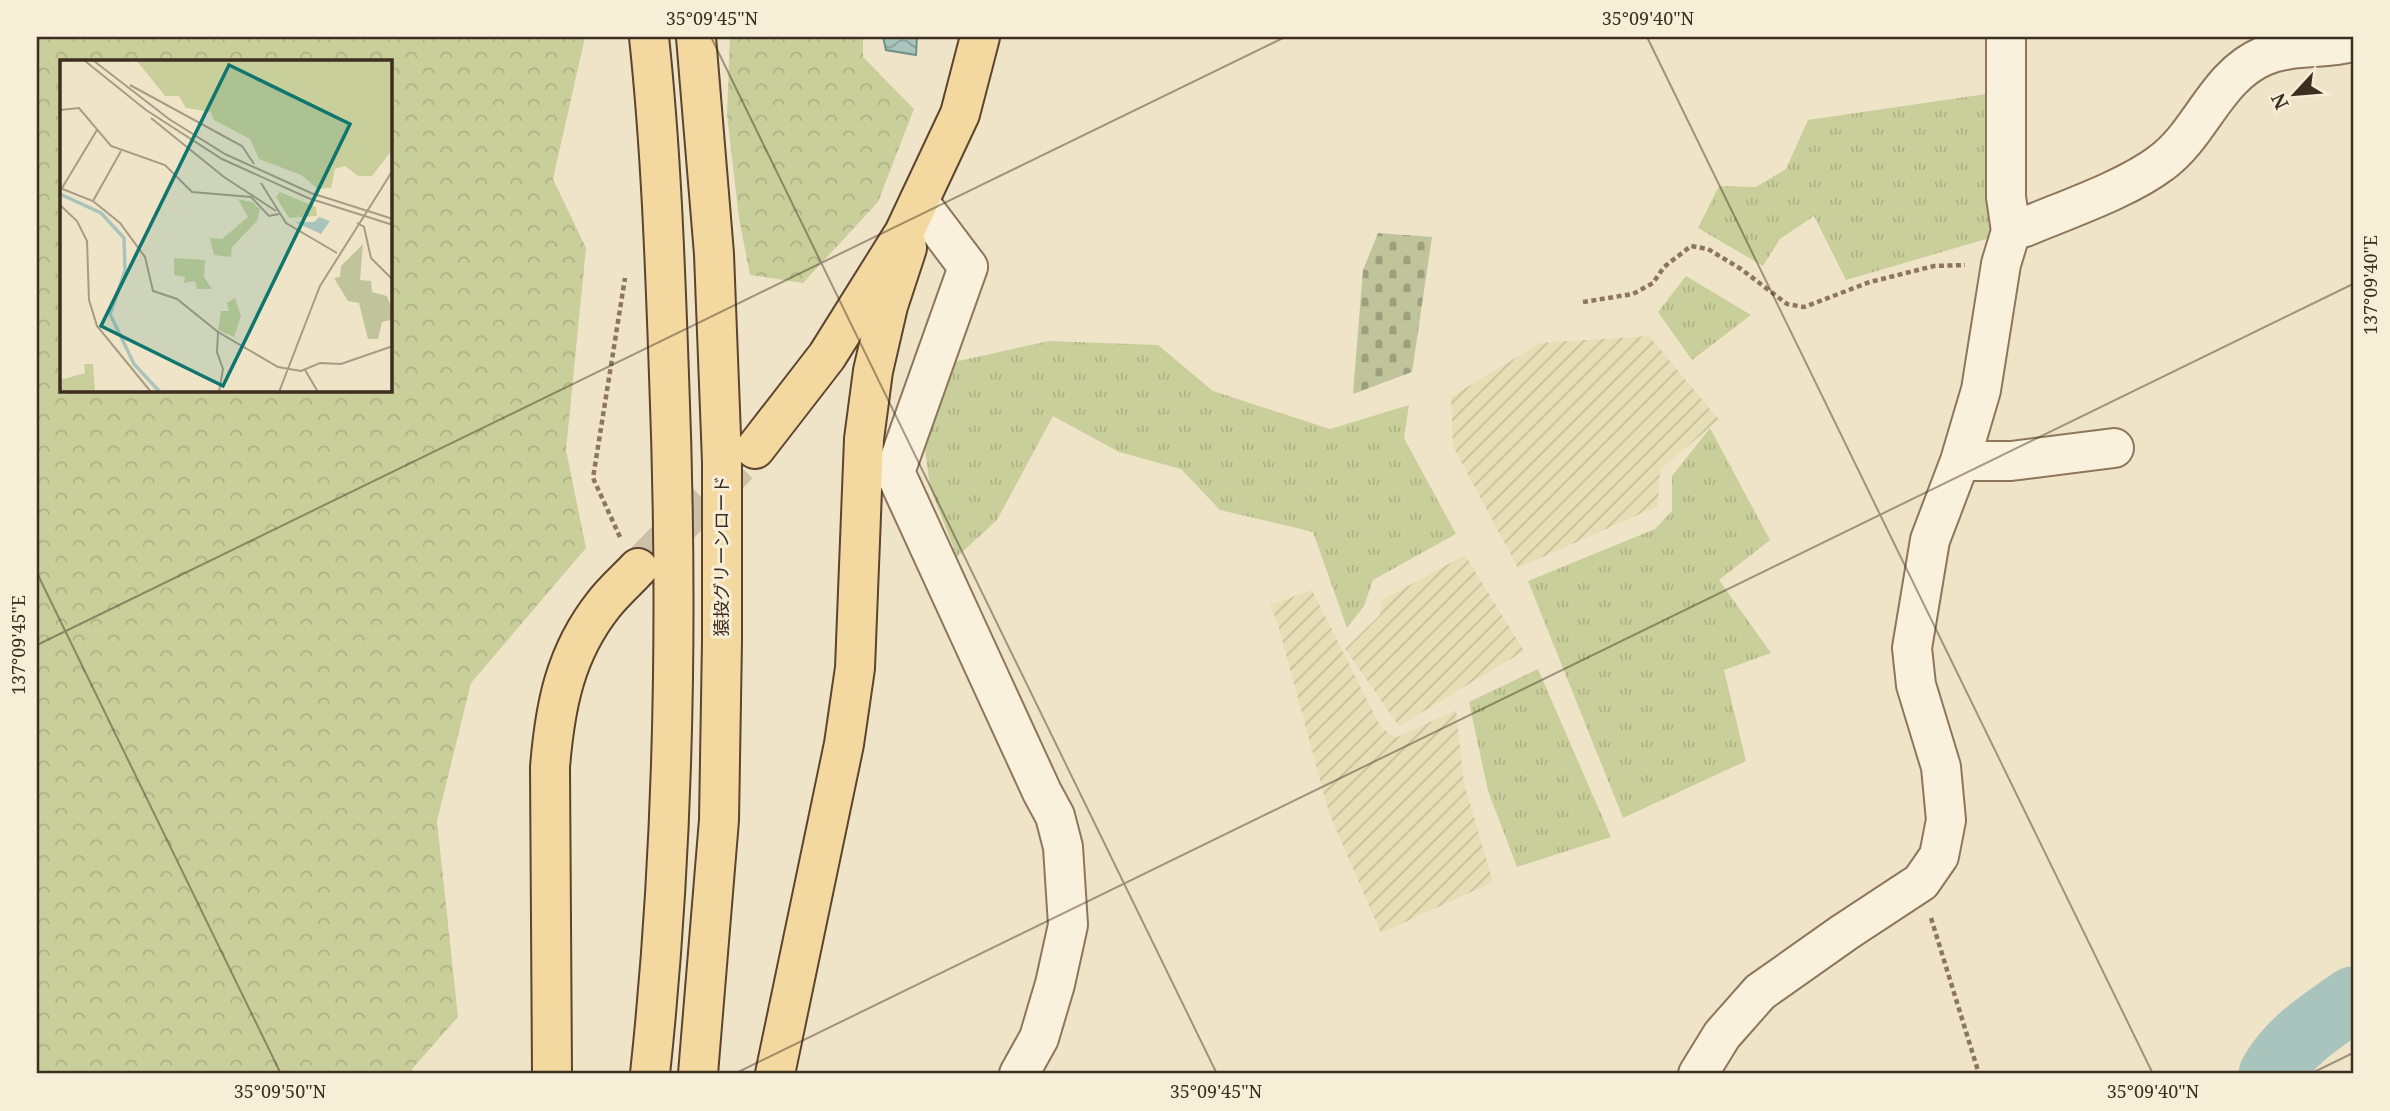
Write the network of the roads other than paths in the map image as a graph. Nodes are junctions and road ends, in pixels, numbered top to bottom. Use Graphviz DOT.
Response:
graph roads {
  1 [pos="649,37"];
  2 [pos="696,37"];
  3 [pos="980,37"];
  4 [pos="2006,37"];
  5 [pos="2353,42"];
  6 [pos="911,218"];
  7 [pos="2006,248"];
  8 [pos="2114,448"];
  9 [pos="755,449"];
  10 [pos="1960,461"];
  11 [pos="631,558"];
  12 [pos="552,1074"];
  13 [pos="650,1074"];
  14 [pos="698,1074"];
  15 [pos="775,1074"];
  16 [pos="1019,1074"];
  17 [pos="1698,1074"];
  1 -- 13 [label="main road"];
  2 -- 14 [label="main road, 猿投グリーンロード"];
  3 -- 6 [label="main road"];
  4 -- 7 [label="street"];
  5 -- 7 [label="street"];
  6 -- 9 [label="main road"];
  6 -- 15 [label="main road"];
  6 -- 16 [label="street"];
  7 -- 10 [label="street"];
  8 -- 10 [label="street"];
  10 -- 17 [label="street"];
  11 -- 12 [label="main road"];
}
